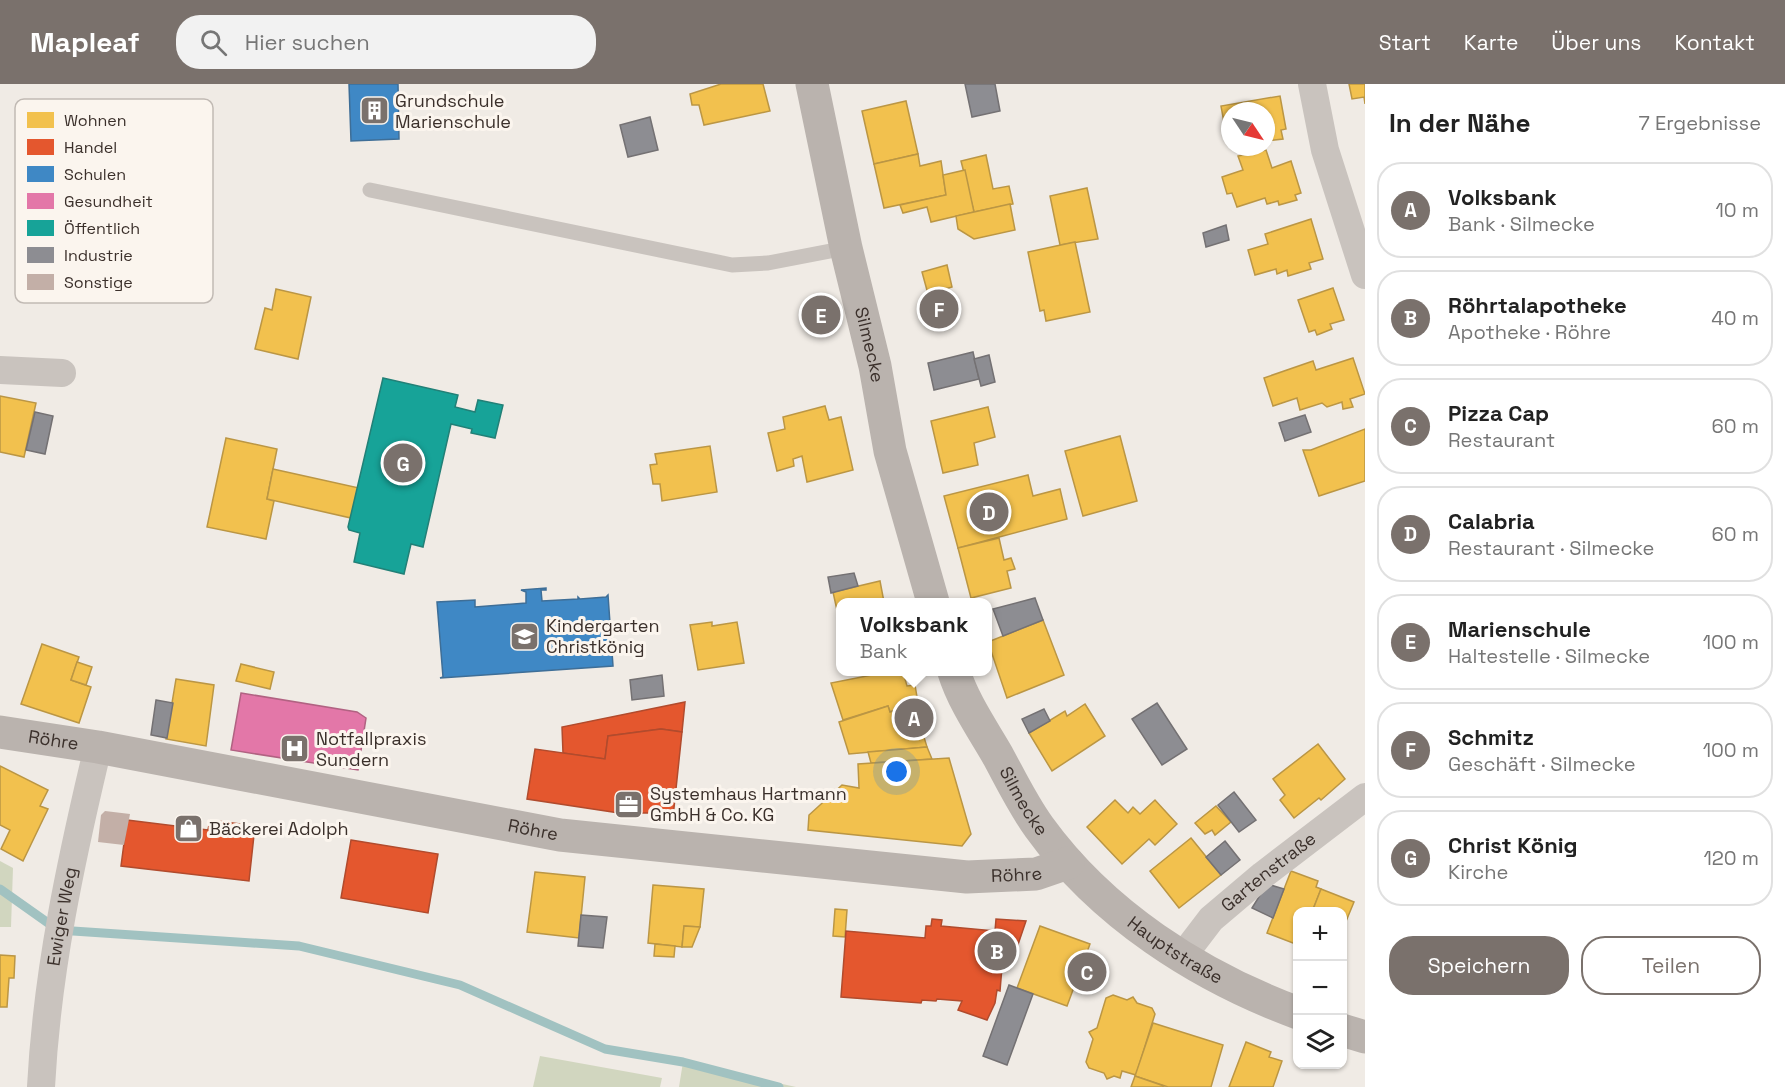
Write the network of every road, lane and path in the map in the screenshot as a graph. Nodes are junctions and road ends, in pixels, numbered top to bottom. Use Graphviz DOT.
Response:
graph roads {
  1 [pos="812,84"];
  2 [pos="1312,84"];
  3 [pos="370,189"];
  4 [pos="846,248"];
  5 [pos="1365,275"];
  6 [pos="0,370"];
  7 [pos="62,373"];
  8 [pos="932,598"];
  9 [pos="956,676"];
  10 [pos="0,732"];
  11 [pos="98,747"];
  12 [pos="1365,797"];
  13 [pos="1068,863"];
  14 [pos="1182,957"];
  15 [pos="1293,1011"];
  16 [pos="1347,1032"];
  17 [pos="1365,1037"];
  18 [pos="41,1087"];
  1 -- 4 [label="main road, Silmecke"];
  2 -- 5 [label="street"];
  3 -- 4 [label="lane"];
  4 -- 8 [label="main road, Silmecke"];
  6 -- 7 [label="street"];
  9 -- 13 [label="main road, Silmecke"];
  10 -- 11 [label="main road, Röhre"];
  11 -- 13 [label="main road, Röhre"];
  11 -- 18 [label="street, Ewiger Weg"];
  12 -- 14 [label="street, Gartenstraße"];
  13 -- 14 [label="main road, Hauptstraße"];
  14 -- 15 [label="main road, Hauptstraße"];
  16 -- 17 [label="main road"];
}
